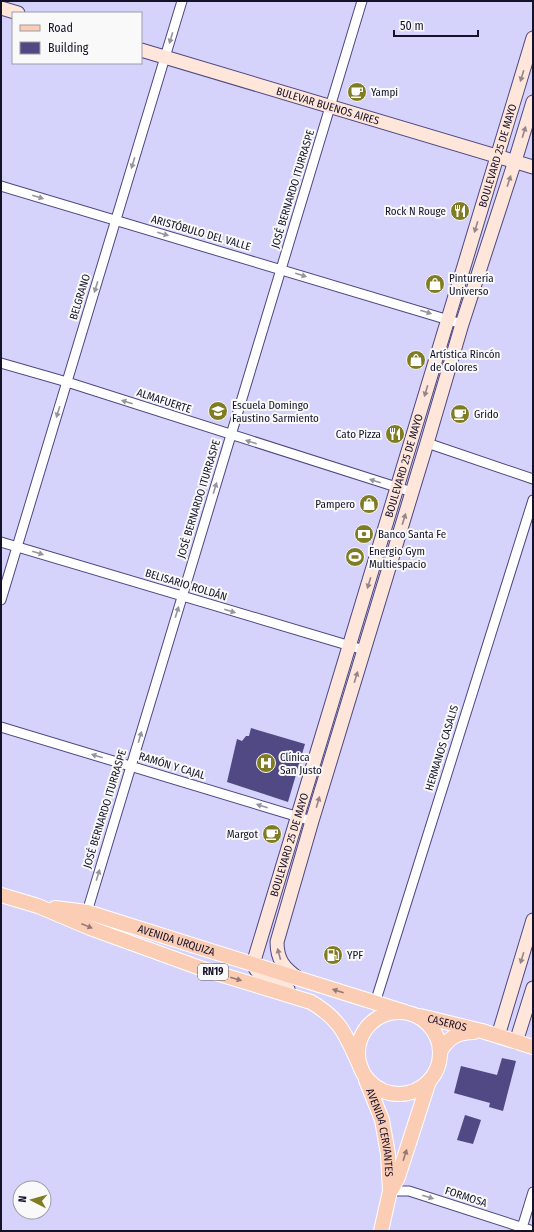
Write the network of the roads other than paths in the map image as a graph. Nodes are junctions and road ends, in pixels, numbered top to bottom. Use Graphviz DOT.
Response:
graph roads {
  1 [pos="182,1"];
  2 [pos="362,1"];
  3 [pos="1,8"];
  4 [pos="15,12"];
  5 [pos="532,46"];
  6 [pos="142,50"];
  7 [pos="165,57"];
  8 [pos="533,102"];
  9 [pos="330,106"];
  10 [pos="497,156"];
  11 [pos="515,162"];
  12 [pos="533,167"];
  13 [pos="1,186"];
  14 [pos="116,220"];
  15 [pos="281,269"];
  16 [pos="448,319"];
  17 [pos="462,324"];
  18 [pos="1,363"];
  19 [pos="67,382"];
  20 [pos="231,436"];
  21 [pos="427,444"];
  22 [pos="533,479"];
  23 [pos="397,488"];
  24 [pos="412,492"];
  25 [pos="533,500"];
  26 [pos="1,542"];
  27 [pos="17,547"];
  28 [pos="182,596"];
  29 [pos="1,600"];
  30 [pos="350,646"];
  31 [pos="364,650"];
  32 [pos="1,728"];
  33 [pos="130,766"];
  34 [pos="298,817"];
  35 [pos="312,821"];
  36 [pos="1,895"];
  37 [pos="38,906"];
  38 [pos="87,912"];
  39 [pos="533,920"];
  40 [pos="253,964"];
  41 [pos="304,981"];
  42 [pos="533,988"];
  43 [pos="309,1002"];
  44 [pos="375,1003"];
  45 [pos="408,1013"];
  46 [pos="482,1031"];
  47 [pos="498,1036"];
  48 [pos="516,1042"];
  49 [pos="533,1047"];
  50 [pos="440,1052"];
  51 [pos="362,1071"];
  52 [pos="429,1080"];
  53 [pos="390,1191"];
  54 [pos="533,1192"];
  55 [pos="522,1229"];
  56 [pos="381,1231"];
  57 [pos="533,1231"];
  1 -- 7 [label="street, BELGRANO, one-way"];
  2 -- 9 [label="street, JOSÉ BERNARDO ITURRASPE"];
  3 -- 4 [label="main road"];
  5 -- 10 [label="main road, BOULEVARD 25 DE MAYO, one-way"];
  6 -- 7 [label="main road, BULEVAR BUENOS AIRES"];
  7 -- 9 [label="main road, BULEVAR BUENOS AIRES"];
  7 -- 14 [label="street, BELGRANO, one-way"];
  11 -- 8 [label="main road, BOULEVARD 25 DE MAYO, one-way"];
  9 -- 10 [label="main road, BULEVAR BUENOS AIRES"];
  9 -- 15 [label="street, JOSÉ BERNARDO ITURRASPE"];
  10 -- 11 [label="main road, BULEVAR BUENOS AIRES"];
  10 -- 16 [label="main road, BOULEVARD 25 DE MAYO, one-way"];
  11 -- 12 [label="main road, BULEVAR BUENOS AIRES"];
  17 -- 11 [label="main road, BOULEVARD 25 DE MAYO, one-way"];
  13 -- 14 [label="street, ARISTÓBULO DEL VALLE, one-way"];
  14 -- 15 [label="street, ARISTÓBULO DEL VALLE, one-way"];
  14 -- 19 [label="street, BELGRANO, one-way"];
  15 -- 16 [label="street, ARISTÓBULO DEL VALLE, one-way"];
  15 -- 20 [label="street, JOSÉ BERNARDO ITURRASPE"];
  16 -- 17 [label="street, ARISTÓBULO DEL VALLE"];
  16 -- 23 [label="main road, BOULEVARD 25 DE MAYO, one-way"];
  17 -- 21 [label="main road, BOULEVARD 25 DE MAYO"];
  18 -- 19 [label="street, ALMAFUERTE"];
  20 -- 19 [label="street, ALMAFUERTE, one-way"];
  19 -- 27 [label="street, BELGRANO, one-way"];
  23 -- 20 [label="street, ALMAFUERTE, one-way"];
  28 -- 20 [label="street, JOSÉ BERNARDO ITURRASPE, one-way"];
  21 -- 22 [label="street"];
  21 -- 24 [label="main road, BOULEVARD 25 DE MAYO"];
  23 -- 24 [label="street, ALMAFUERTE"];
  23 -- 30 [label="main road, BOULEVARD 25 DE MAYO, one-way"];
  31 -- 24 [label="main road, BOULEVARD 25 DE MAYO, one-way"];
  25 -- 44 [label="street, HERMANOS CASALIS"];
  26 -- 27 [label="street, BELISARIO ROLDÁN"];
  27 -- 28 [label="street, BELISARIO ROLDÁN, one-way"];
  27 -- 29 [label="street, BELGRANO"];
  28 -- 30 [label="street, BELISARIO ROLDÁN, one-way"];
  33 -- 28 [label="street, JOSÉ BERNARDO ITURRASPE, one-way"];
  30 -- 31 [label="street, BELISARIO ROLDÁN"];
  30 -- 34 [label="main road, BOULEVARD 25 DE MAYO"];
  35 -- 31 [label="main road, BOULEVARD 25 DE MAYO, one-way"];
  33 -- 32 [label="street, RAMÓN Y CAJAL, one-way"];
  34 -- 33 [label="street, RAMÓN Y CAJAL, one-way"];
  38 -- 33 [label="street, JOSÉ BERNARDO ITURRASPE, one-way"];
  34 -- 35 [label="street, RAMÓN Y CAJAL"];
  34 -- 40 [label="main road, BOULEVARD 25 DE MAYO"];
  41 -- 35 [label="main road, BOULEVARD 25 DE MAYO, one-way"];
  36 -- 37 [label="main road, AVENIDA URQUIZA / RN19"];
  37 -- 38 [label="main road, AVENIDA URQUIZA / RN19"];
  37 -- 43 [label="main road, AVENIDA URQUIZA / RN19, one-way"];
  38 -- 40 [label="main road, AVENIDA URQUIZA / RN19"];
  39 -- 47 [label="main road, one-way"];
  40 -- 41 [label="main road, AVENIDA URQUIZA / RN19"];
  40 -- 43 [label="main road"];
  44 -- 41 [label="main road, AVENIDA URQUIZA / RN19, one-way"];
  42 -- 48 [label="main road"];
  43 -- 51 [label="main road, AVENIDA URQUIZA / RN19"];
  44 -- 45 [label="main road, AVENIDA URQUIZA / RN19"];
  45 -- 46 [label="main road, CASEROS"];
  45 -- 50 [label="main road, RN19"];
  45 -- 51 [label="main road, RN19"];
  46 -- 47 [label="main road, CASEROS"];
  46 -- 50 [label="main road, CASEROS"];
  47 -- 48 [label="main road, CASEROS"];
  48 -- 49 [label="main road, CASEROS"];
  50 -- 52 [label="main road, RN19"];
  51 -- 52 [label="main road, RN19"];
  51 -- 53 [label="main road, AVENIDA CERVANTES / RN19"];
  53 -- 52 [label="main road, AVENIDA CERVANTES / RN19, one-way"];
  53 -- 55 [label="street, FORMOSA, one-way"];
  53 -- 56 [label="main road, AVENIDA CERVANTES / RN19"];
  54 -- 55 [label="street"];
  55 -- 57 [label="street, FORMOSA"];
}
